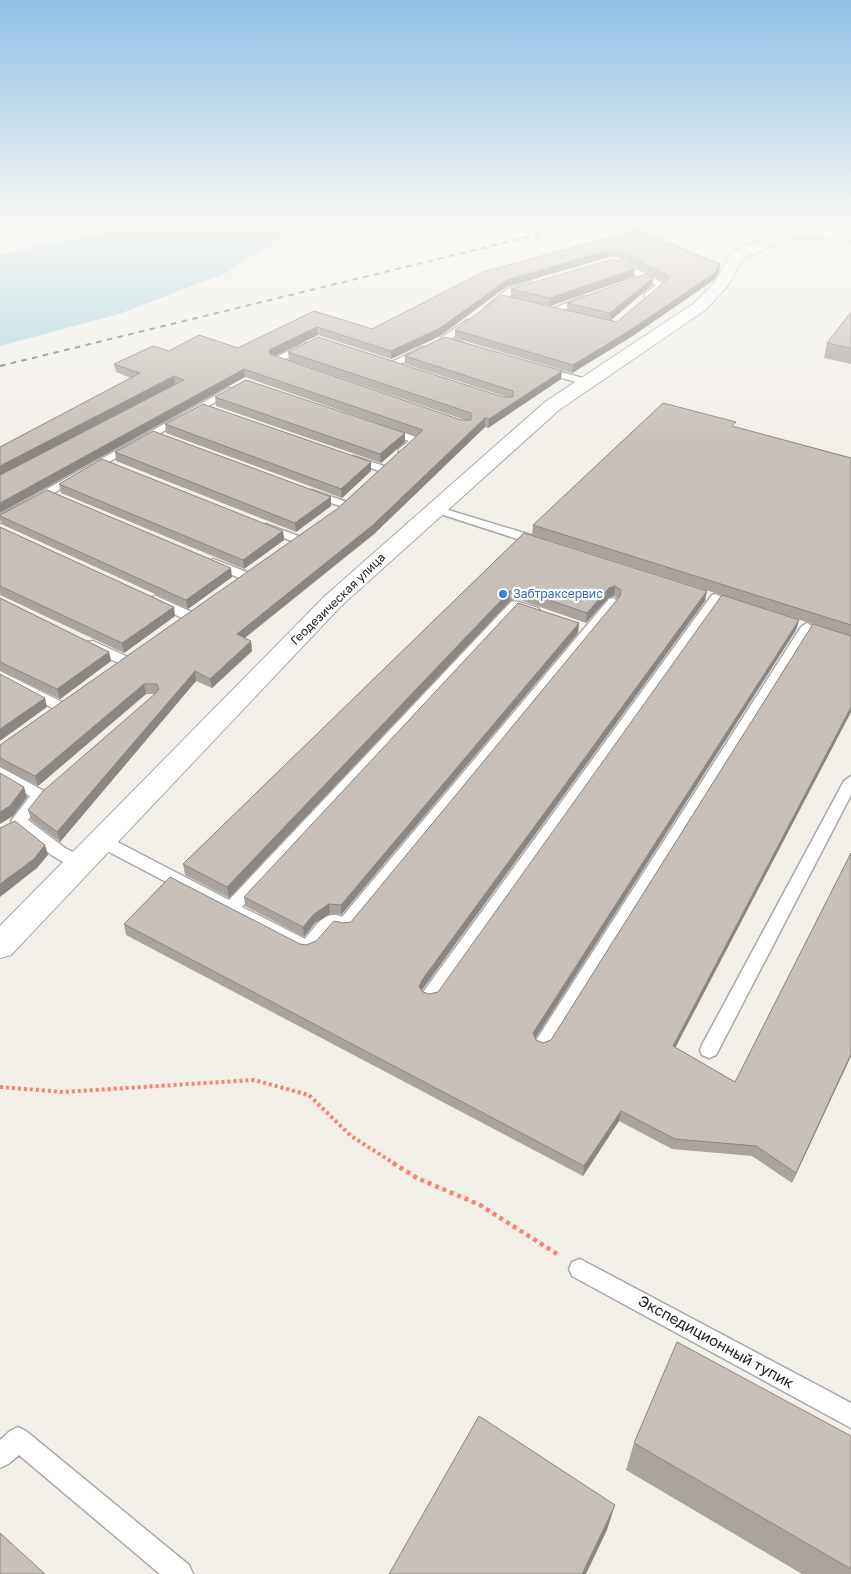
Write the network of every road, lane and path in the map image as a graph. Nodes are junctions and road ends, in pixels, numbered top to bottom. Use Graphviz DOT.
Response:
graph roads {
  1 [pos="507,297"];
  2 [pos="586,297"];
  3 [pos="647,297"];
  4 [pos="709,297"];
  5 [pos="641,303"];
  6 [pos="568,315"];
  7 [pos="317,340"];
  8 [pos="444,340"];
  9 [pos="472,348"];
  10 [pos="529,365"];
  11 [pos="303,370"];
  12 [pos="410,370"];
  13 [pos="246,382"];
  14 [pos="588,382"];
  15 [pos="203,406"];
  16 [pos="221,412"];
  17 [pos="378,427"];
  18 [pos="154,434"];
  19 [pos="172,441"];
  20 [pos="338,453"];
  21 [pos="104,462"];
  22 [pos="389,463"];
  23 [pos="123,469"];
  24 [pos="370,481"];
  25 [pos="298,488"];
  26 [pos="48,494"];
  27 [pos="66,501"];
  28 [pos="436,509"];
  29 [pos="332,514"];
  30 [pos="0,520"];
  31 [pos="251,521"];
  32 [pos="548,545"];
  33 [pos="282,550"];
  34 [pos="200,557"];
  35 [pos="245,576"];
  36 [pos="144,595"];
  37 [pos="715,598"];
  38 [pos="613,602"];
  39 [pos="189,616"];
  40 [pos="552,618"];
  41 [pos="570,624"];
  42 [pos="807,627"];
  43 [pos="588,630"];
  44 [pos="80,639"];
  45 [pos="125,661"];
  46 [pos="0,674"];
  47 [pos="46,717"];
  48 [pos="0,772"];
  49 [pos="851,781"];
  50 [pos="102,841"];
  51 [pos="80,863"];
  52 [pos="231,908"];
  53 [pos="0,946"];
  54 [pos="430,996"];
  55 [pos="543,1044"];
  56 [pos="709,1050"];
  57 [pos="0,1087"];
  58 [pos="580,1269"];
  59 [pos="851,1416"];
  60 [pos="0,1456"];
  61 [pos="180,1574"];
  1 -- 8 [label="lane"];
  2 -- 6 [label="lane"];
  3 -- 5 [label="lane"];
  4 -- 14 [label="street, Геодезическая улица"];
  7 -- 11 [label="lane"];
  8 -- 9 [label="lane"];
  8 -- 12 [label="lane"];
  10 -- 14 [label="lane"];
  13 -- 15 [label="lane"];
  14 -- 28 [label="street, Геодезическая улица"];
  15 -- 16 [label="lane"];
  15 -- 18 [label="lane"];
  17 -- 22 [label="lane"];
  18 -- 19 [label="lane"];
  18 -- 21 [label="lane"];
  20 -- 22 [label="lane"];
  21 -- 23 [label="lane"];
  21 -- 26 [label="lane"];
  22 -- 24 [label="lane"];
  25 -- 29 [label="lane"];
  26 -- 27 [label="lane"];
  26 -- 30 [label="lane"];
  28 -- 32 [label="lane"];
  28 -- 50 [label="street, Геодезическая улица"];
  31 -- 33 [label="lane"];
  34 -- 35 [label="lane"];
  36 -- 39 [label="lane"];
  37 -- 54 [label="lane"];
  38 -- 43 [label="lane"];
  40 -- 52 [label="lane"];
  41 -- 43 [label="lane"];
  42 -- 55 [label="lane"];
  43 -- 52 [label="lane"];
  44 -- 45 [label="lane"];
  46 -- 47 [label="lane"];
  48 -- 51 [label="lane"];
  49 -- 56 [label="lane"];
  50 -- 51 [label="street, Геодезическая улица"];
  50 -- 52 [label="lane"];
  51 -- 53 [label="street, Геодезическая улица"];
  57 -- 58 [label="path"];
  58 -- 59 [label="lane, Экспедиционный тупик"];
  60 -- 61 [label="lane"];
}
